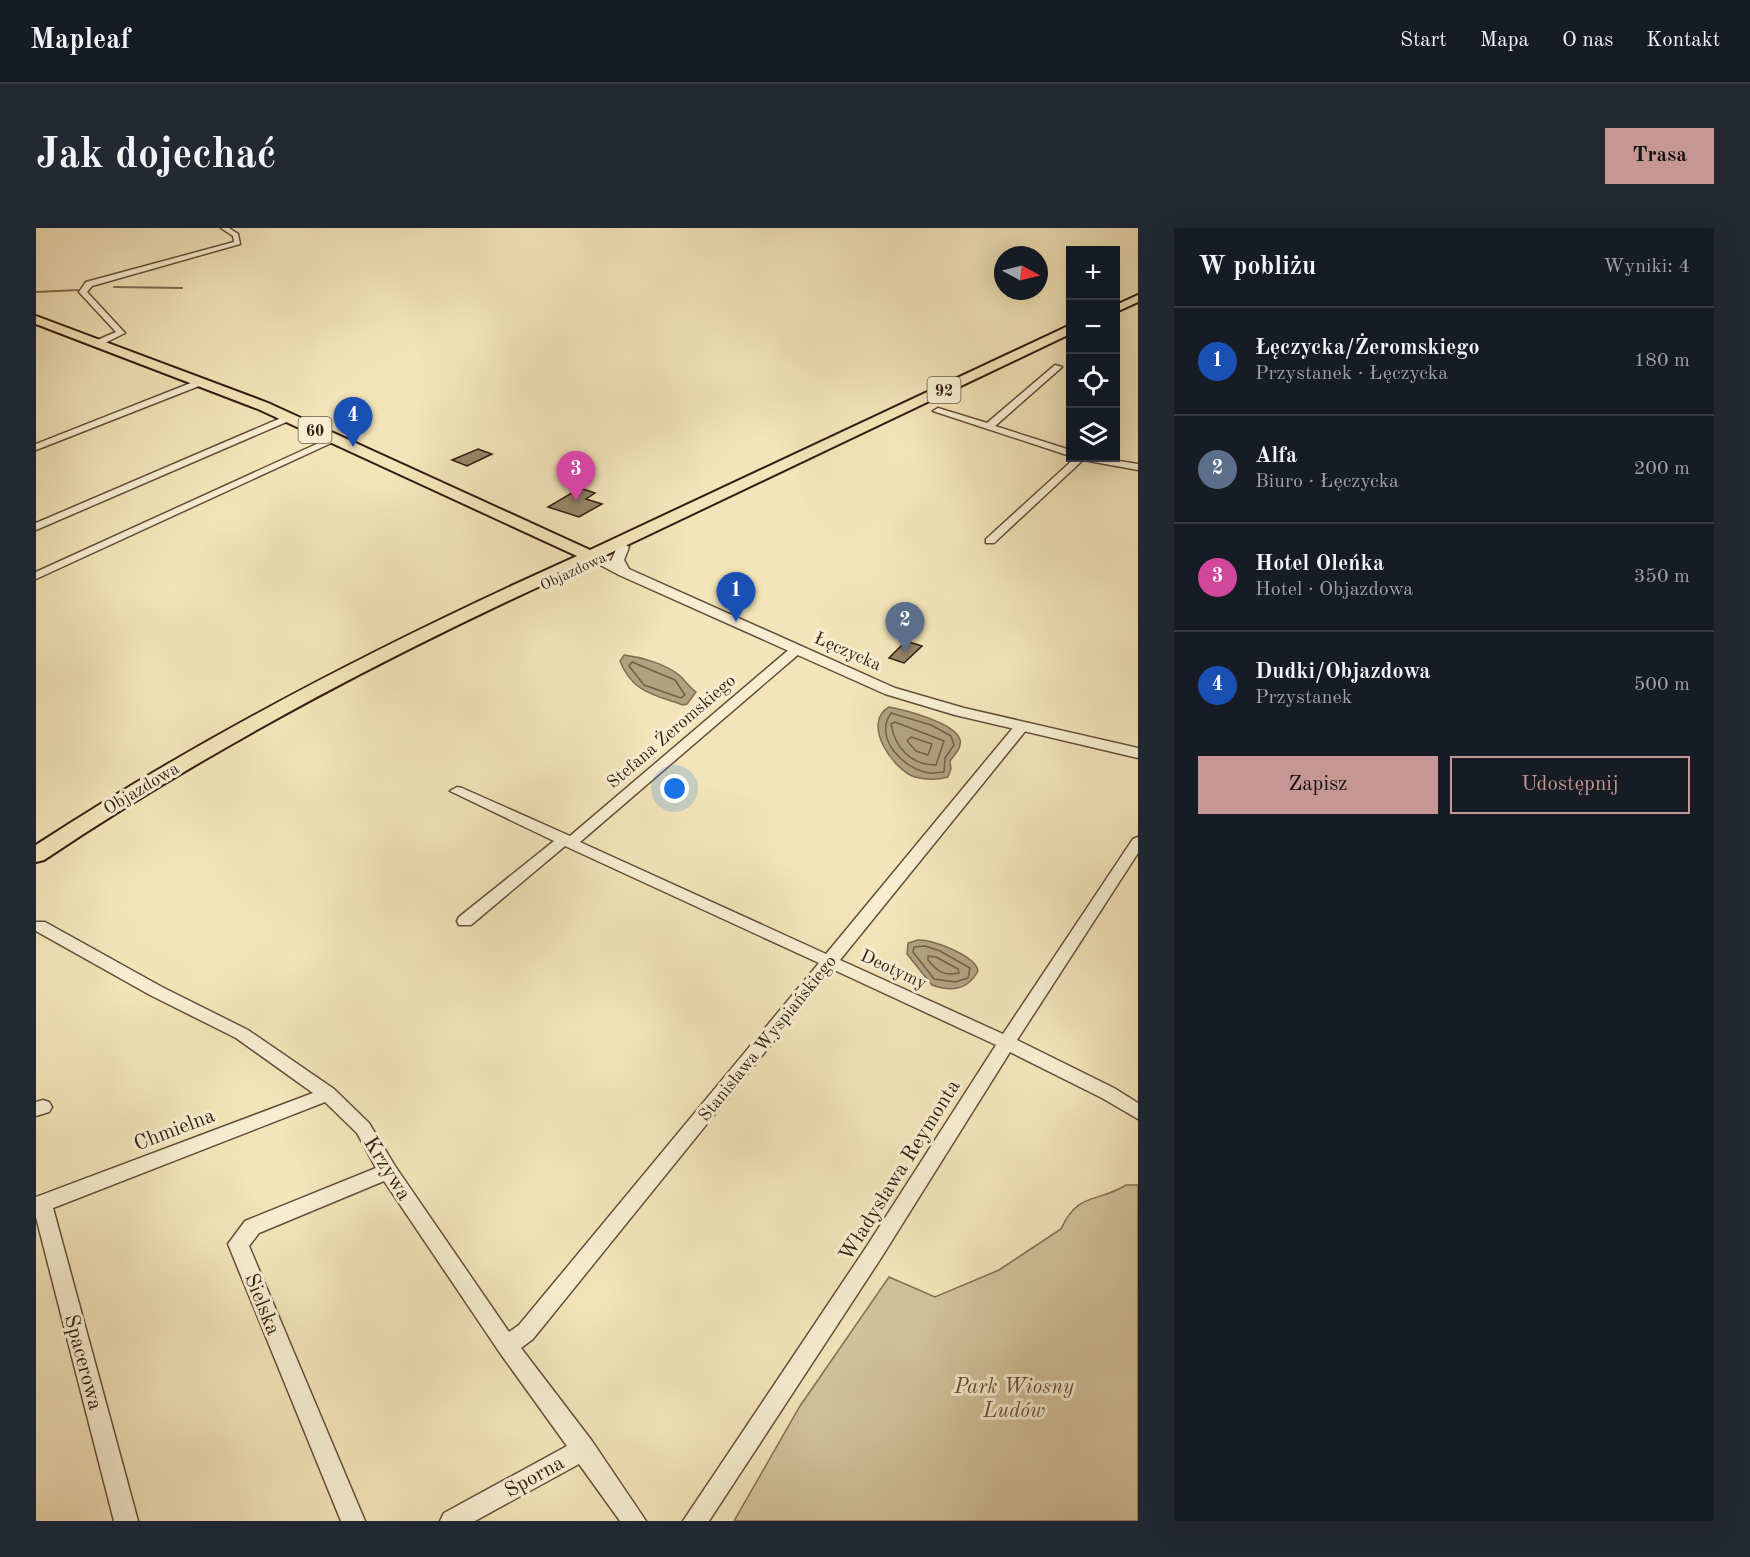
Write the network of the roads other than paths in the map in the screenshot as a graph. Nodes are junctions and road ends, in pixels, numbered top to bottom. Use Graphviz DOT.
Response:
graph roads {
  1 [pos="224,228"];
  2 [pos="1138,298"];
  3 [pos="1120,307"];
  4 [pos="36,320"];
  5 [pos="1066,332"];
  6 [pos="98,343"];
  7 [pos="1058,367"];
  8 [pos="201,382"];
  9 [pos="938,411"];
  10 [pos="288,418"];
  11 [pos="988,427"];
  12 [pos="335,439"];
  13 [pos="36,447"];
  14 [pos="1066,451"];
  15 [pos="1076,462"];
  16 [pos="1109,462"];
  17 [pos="1138,467"];
  18 [pos="766,475"];
  19 [pos="36,527"];
  20 [pos="990,541"];
  21 [pos="623,547"];
  22 [pos="594,558"];
  23 [pos="624,572"];
  24 [pos="36,576"];
  25 [pos="796,650"];
  26 [pos="1022,726"];
  27 [pos="1138,753"];
  28 [pos="457,791"];
  29 [pos="568,840"];
  30 [pos="1138,842"];
  31 [pos="36,855"];
  32 [pos="465,921"];
  33 [pos="39,926"];
  34 [pos="830,961"];
  35 [pos="1006,1042"];
  36 [pos="328,1094"];
  37 [pos="1138,1112"];
  38 [pos="388,1171"];
  39 [pos="39,1205"];
  40 [pos="507,1346"];
  41 [pos="584,1449"];
  42 [pos="126,1521"];
  43 [pos="353,1521"];
  44 [pos="452,1521"];
  45 [pos="634,1521"];
  46 [pos="695,1521"];
  1 -- 6 [label="street"];
  2 -- 3 [label="main road"];
  4 -- 6 [label="main road, 60"];
  5 -- 18 [label="main road, Objazdowa / 92"];
  6 -- 8 [label="main road, 60"];
  7 -- 11 [label="street"];
  8 -- 10 [label="main road, 60"];
  8 -- 13 [label="street"];
  9 -- 11 [label="street"];
  10 -- 12 [label="main road, 60"];
  10 -- 19 [label="street"];
  11 -- 14 [label="street"];
  12 -- 22 [label="main road, 60"];
  12 -- 24 [label="street"];
  15 -- 20 [label="street"];
  16 -- 17 [label="street"];
  18 -- 21 [label="main road, Objazdowa / 92"];
  18 -- 22 [label="main road, Objazdowa / 92"];
  21 -- 22 [label="main road, Objazdowa / 92"];
  21 -- 23 [label="street"];
  22 -- 23 [label="street, Łęczycka"];
  22 -- 31 [label="main road, Objazdowa"];
  23 -- 25 [label="street, Łęczycka"];
  25 -- 26 [label="street, Łęczycka"];
  25 -- 29 [label="street, Stefana Żeromskiego"];
  26 -- 27 [label="street, Łęczycka"];
  26 -- 34 [label="street, Stanisława Wyspiańskiego"];
  28 -- 29 [label="street, Deotymy"];
  29 -- 32 [label="street"];
  29 -- 34 [label="street, Deotymy"];
  30 -- 35 [label="street, Władysława Reymonta"];
  33 -- 36 [label="street, Krzywa"];
  34 -- 35 [label="street, Deotymy"];
  34 -- 40 [label="street, Stanisława Wyspiańskiego"];
  35 -- 37 [label="street, Deotymy"];
  35 -- 46 [label="street, Władysława Reymonta"];
  36 -- 38 [label="street, Krzywa"];
  36 -- 39 [label="street, Chmielna"];
  38 -- 40 [label="street, Krzywa"];
  38 -- 43 [label="street, Sielska"];
  39 -- 42 [label="street, Spacerowa"];
  40 -- 41 [label="street, Krzywa"];
  41 -- 44 [label="street, Sporna"];
  41 -- 45 [label="street, Krzywa"];
}
